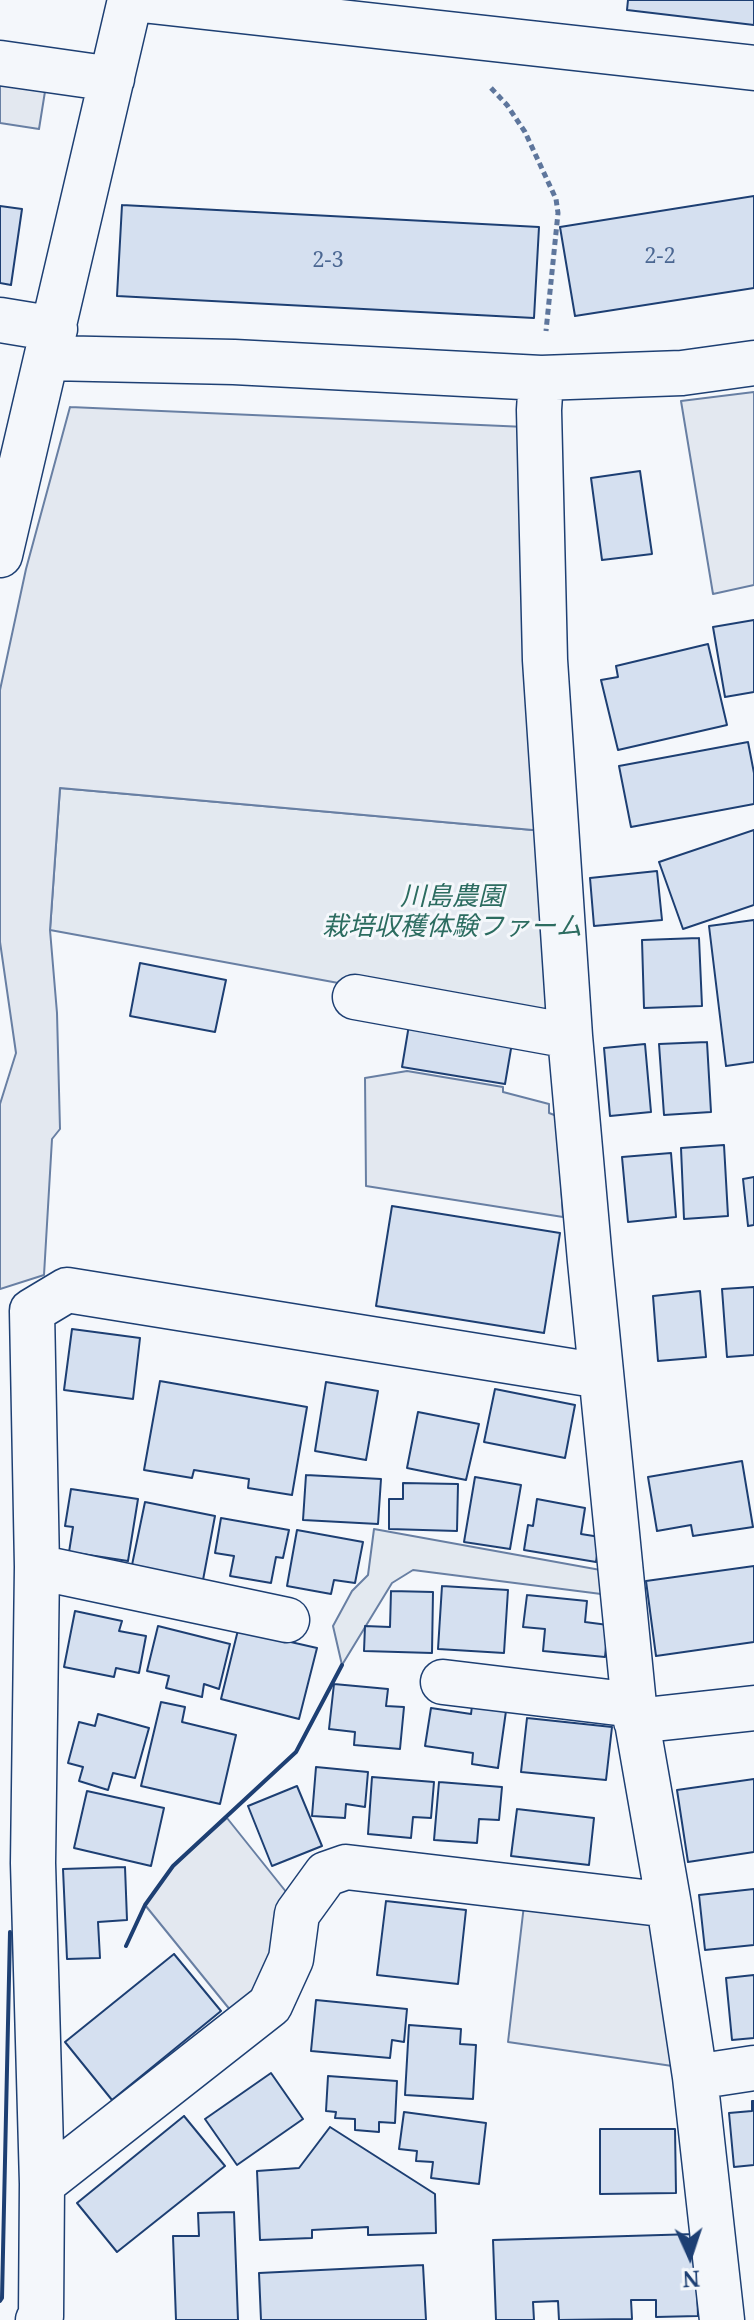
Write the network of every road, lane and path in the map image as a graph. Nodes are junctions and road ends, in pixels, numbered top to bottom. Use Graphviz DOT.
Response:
graph roads {
  1 [pos="130,0"];
  2 [pos="142,0"];
  3 [pos="0,63"];
  4 [pos="754,68"];
  5 [pos="112,79"];
  6 [pos="487,83"];
  7 [pos="0,320"];
  8 [pos="51,344"];
  9 [pos="754,363"];
  10 [pos="541,378"];
  11 [pos="0,555"];
  12 [pos="355,997"];
  13 [pos="570,1036"];
  14 [pos="601,1376"];
  15 [pos="37,1567"];
  16 [pos="287,1620"];
  17 [pos="443,1682"];
  18 [pos="754,1708"];
  19 [pos="635,1713"];
  20 [pos="669,1905"];
  21 [pos="754,2068"];
  22 [pos="695,2077"];
  23 [pos="42,2184"];
  24 [pos="38,2320"];
  25 [pos="722,2320"];
  1 -- 5 [label="street"];
  2 -- 4 [label="street"];
  3 -- 5 [label="street"];
  5 -- 8 [label="street"];
  6 -- 10 [label="path"];
  7 -- 8 [label="street"];
  8 -- 10 [label="street"];
  8 -- 11 [label="street"];
  9 -- 10 [label="street"];
  10 -- 13 [label="street"];
  12 -- 13 [label="street"];
  13 -- 14 [label="street"];
  14 -- 15 [label="street"];
  14 -- 19 [label="street"];
  15 -- 16 [label="street"];
  15 -- 23 [label="street"];
  17 -- 19 [label="street"];
  18 -- 19 [label="street"];
  19 -- 20 [label="street"];
  20 -- 22 [label="street"];
  20 -- 23 [label="street"];
  21 -- 22 [label="street"];
  22 -- 25 [label="street"];
  23 -- 24 [label="street"];
}
